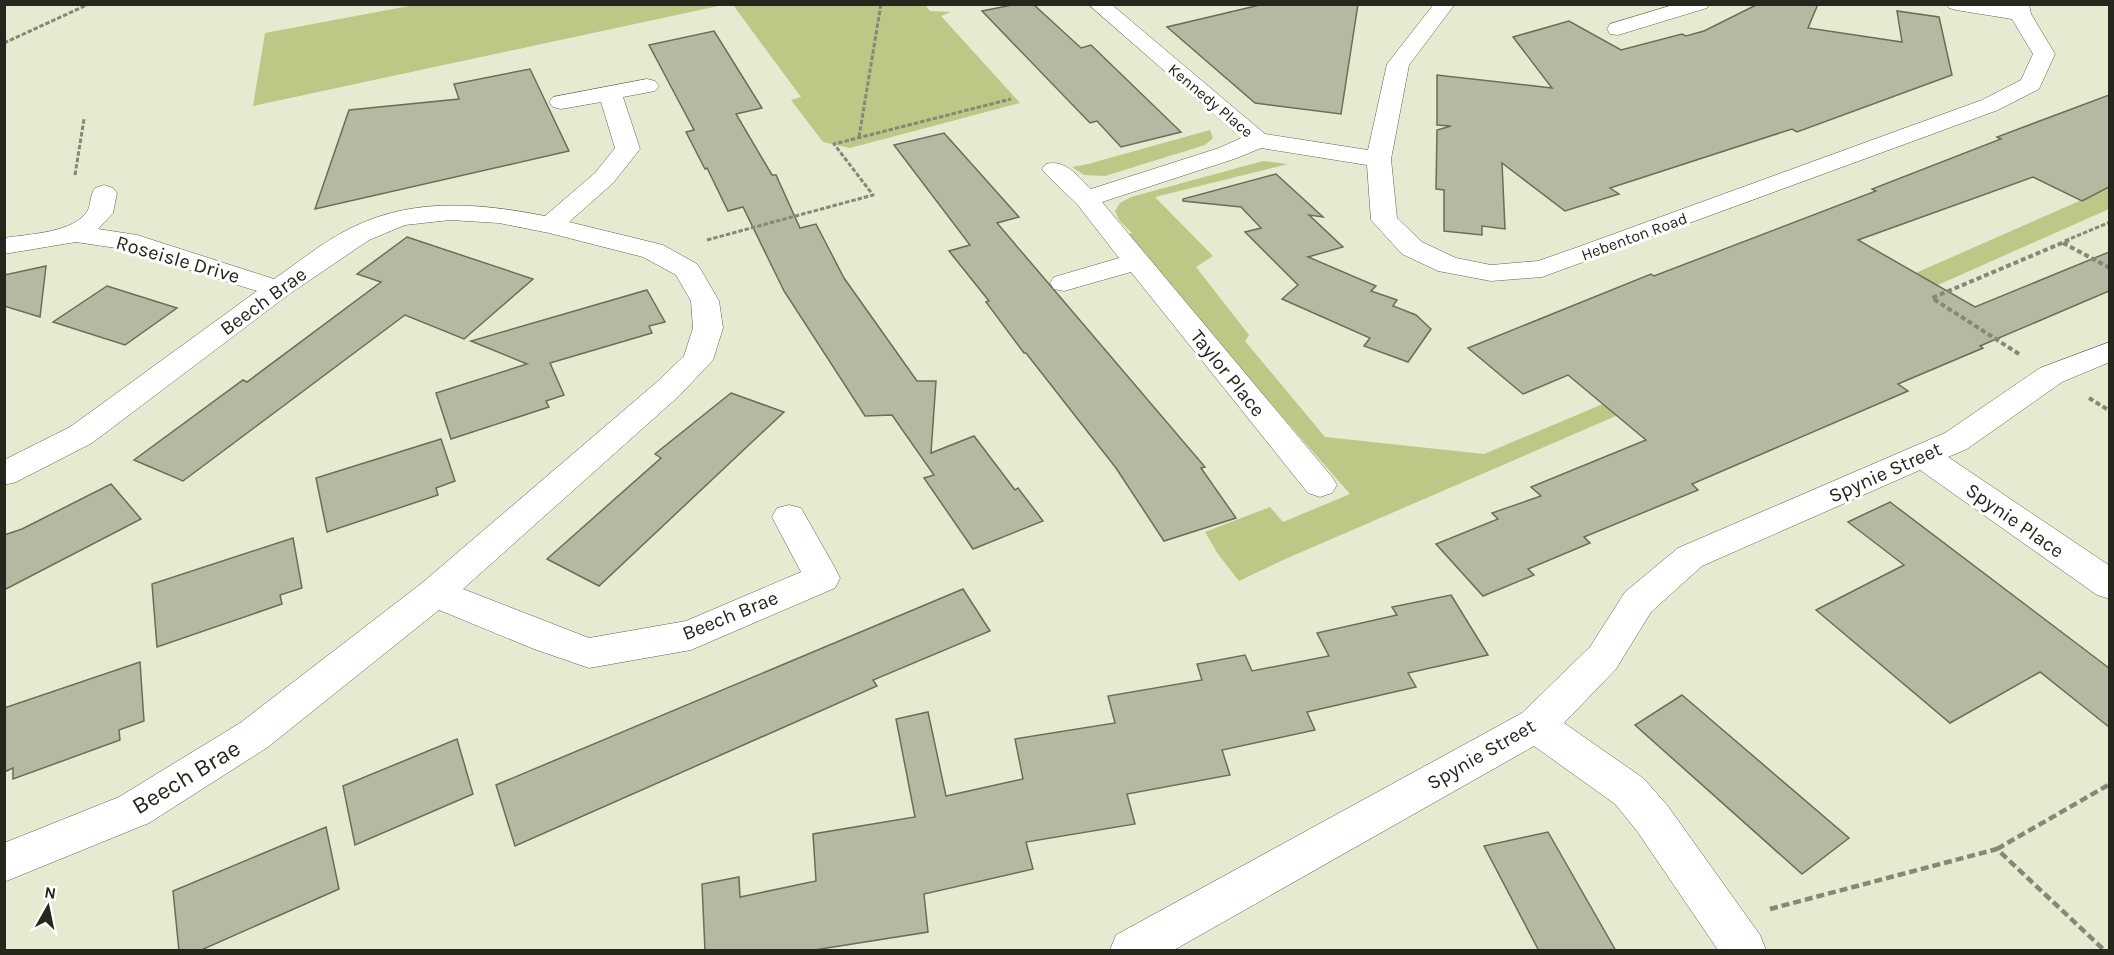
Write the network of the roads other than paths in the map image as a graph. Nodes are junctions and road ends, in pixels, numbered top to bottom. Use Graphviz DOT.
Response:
graph roads {
  1 [pos="1098,4"];
  2 [pos="1444,4"];
  3 [pos="1626,4"];
  4 [pos="1700,4"];
  5 [pos="1956,4"];
  6 [pos="2019,9"];
  7 [pos="1653,18"];
  8 [pos="1618,29"];
  9 [pos="647,86"];
  10 [pos="610,93"];
  11 [pos="561,102"];
  12 [pos="1258,140"];
  13 [pos="1379,159"];
  14 [pos="1055,169"];
  15 [pos="104,193"];
  16 [pos="1086,199"];
  17 [pos="550,225"];
  18 [pos="76,234"];
  19 [pos="4,246"];
  20 [pos="1137,261"];
  21 [pos="1064,283"];
  22 [pos="278,289"];
  23 [pos="2109,351"];
  24 [pos="1921,455"];
  25 [pos="4,474"];
  26 [pos="1320,485"];
  27 [pos="789,517"];
  28 [pos="2109,585"];
  29 [pos="435,593"];
  30 [pos="1536,725"];
  31 [pos="4,863"];
  32 [pos="1733,936"];
  33 [pos="1132,951"];
  1 -- 12 [label="street, Kennedy Place"];
  2 -- 13 [label="street, Hebenton Road"];
  3 -- 7 [label="street"];
  4 -- 7 [label="street"];
  5 -- 6 [label="street, Hebenton Road"];
  6 -- 13 [label="street, Hebenton Road"];
  7 -- 8 [label="street"];
  9 -- 10 [label="street"];
  10 -- 11 [label="street"];
  10 -- 17 [label="street"];
  12 -- 13 [label="street, Kennedy Place"];
  12 -- 16 [label="street"];
  14 -- 16 [label="street, Taylor Place"];
  15 -- 18 [label="street, Roseisle Drive"];
  16 -- 20 [label="street, Taylor Place"];
  17 -- 22 [label="street, Beech Brae"];
  17 -- 29 [label="street, Beech Brae"];
  18 -- 19 [label="street, Roseisle Drive"];
  18 -- 22 [label="street, Roseisle Drive"];
  20 -- 21 [label="street"];
  20 -- 26 [label="street, Taylor Place"];
  22 -- 25 [label="street, Beech Brae"];
  23 -- 24 [label="street, Spynie Street"];
  24 -- 28 [label="street, Spynie Place"];
  24 -- 30 [label="street, Spynie Street"];
  27 -- 29 [label="street, Beech Brae"];
  29 -- 31 [label="street, Beech Brae"];
  30 -- 32 [label="street"];
  30 -- 33 [label="street, Spynie Street"];
}
